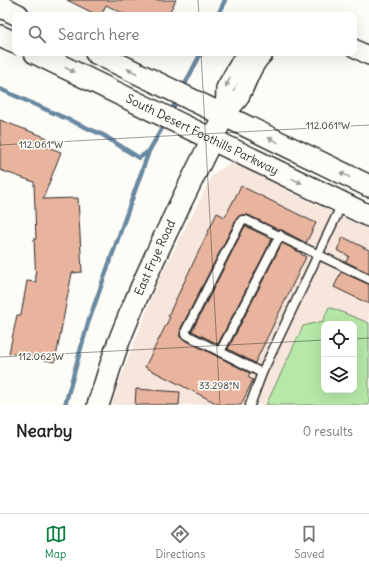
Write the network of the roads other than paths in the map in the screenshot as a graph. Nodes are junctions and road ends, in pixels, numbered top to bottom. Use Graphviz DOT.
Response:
graph roads {
  1 [pos="0,6"];
  2 [pos="12,12"];
  3 [pos="0,36"];
  4 [pos="12,42"];
  5 [pos="357,50"];
  6 [pos="41,56"];
  7 [pos="102,56"];
  8 [pos="262,56"];
  9 [pos="369,56"];
  10 [pos="245,61"];
  11 [pos="224,115"];
  12 [pos="211,140"];
  13 [pos="369,186"];
  14 [pos="343,203"];
  15 [pos="369,216"];
  16 [pos="280,235"];
  17 [pos="319,254"];
  18 [pos="369,279"];
  19 [pos="220,352"];
  20 [pos="262,373"];
  21 [pos="98,405"];
  22 [pos="250,405"];
  1 -- 2 [label="street"];
  3 -- 4 [label="street"];
  5 -- 9 [label="street"];
  6 -- 12 [label="street, South Desert Foothills Parkway, one-way"];
  11 -- 7 [label="street, one-way"];
  8 -- 10 [label="street, East Frye Road"];
  10 -- 11 [label="street, East Frye Road"];
  11 -- 12 [label="street, East Frye Road"];
  13 -- 11 [label="street, one-way"];
  12 -- 14 [label="street, South Desert Foothills Parkway, one-way"];
  12 -- 21 [label="street, East Frye Road"];
  14 -- 15 [label="street, South Desert Foothills Parkway"];
  14 -- 17 [label="lane"];
  16 -- 17 [label="lane"];
  16 -- 19 [label="lane"];
  16 -- 19 [label="lane"];
  17 -- 18 [label="lane"];
  17 -- 20 [label="lane"];
  19 -- 20 [label="lane"];
  20 -- 22 [label="lane"];
}
